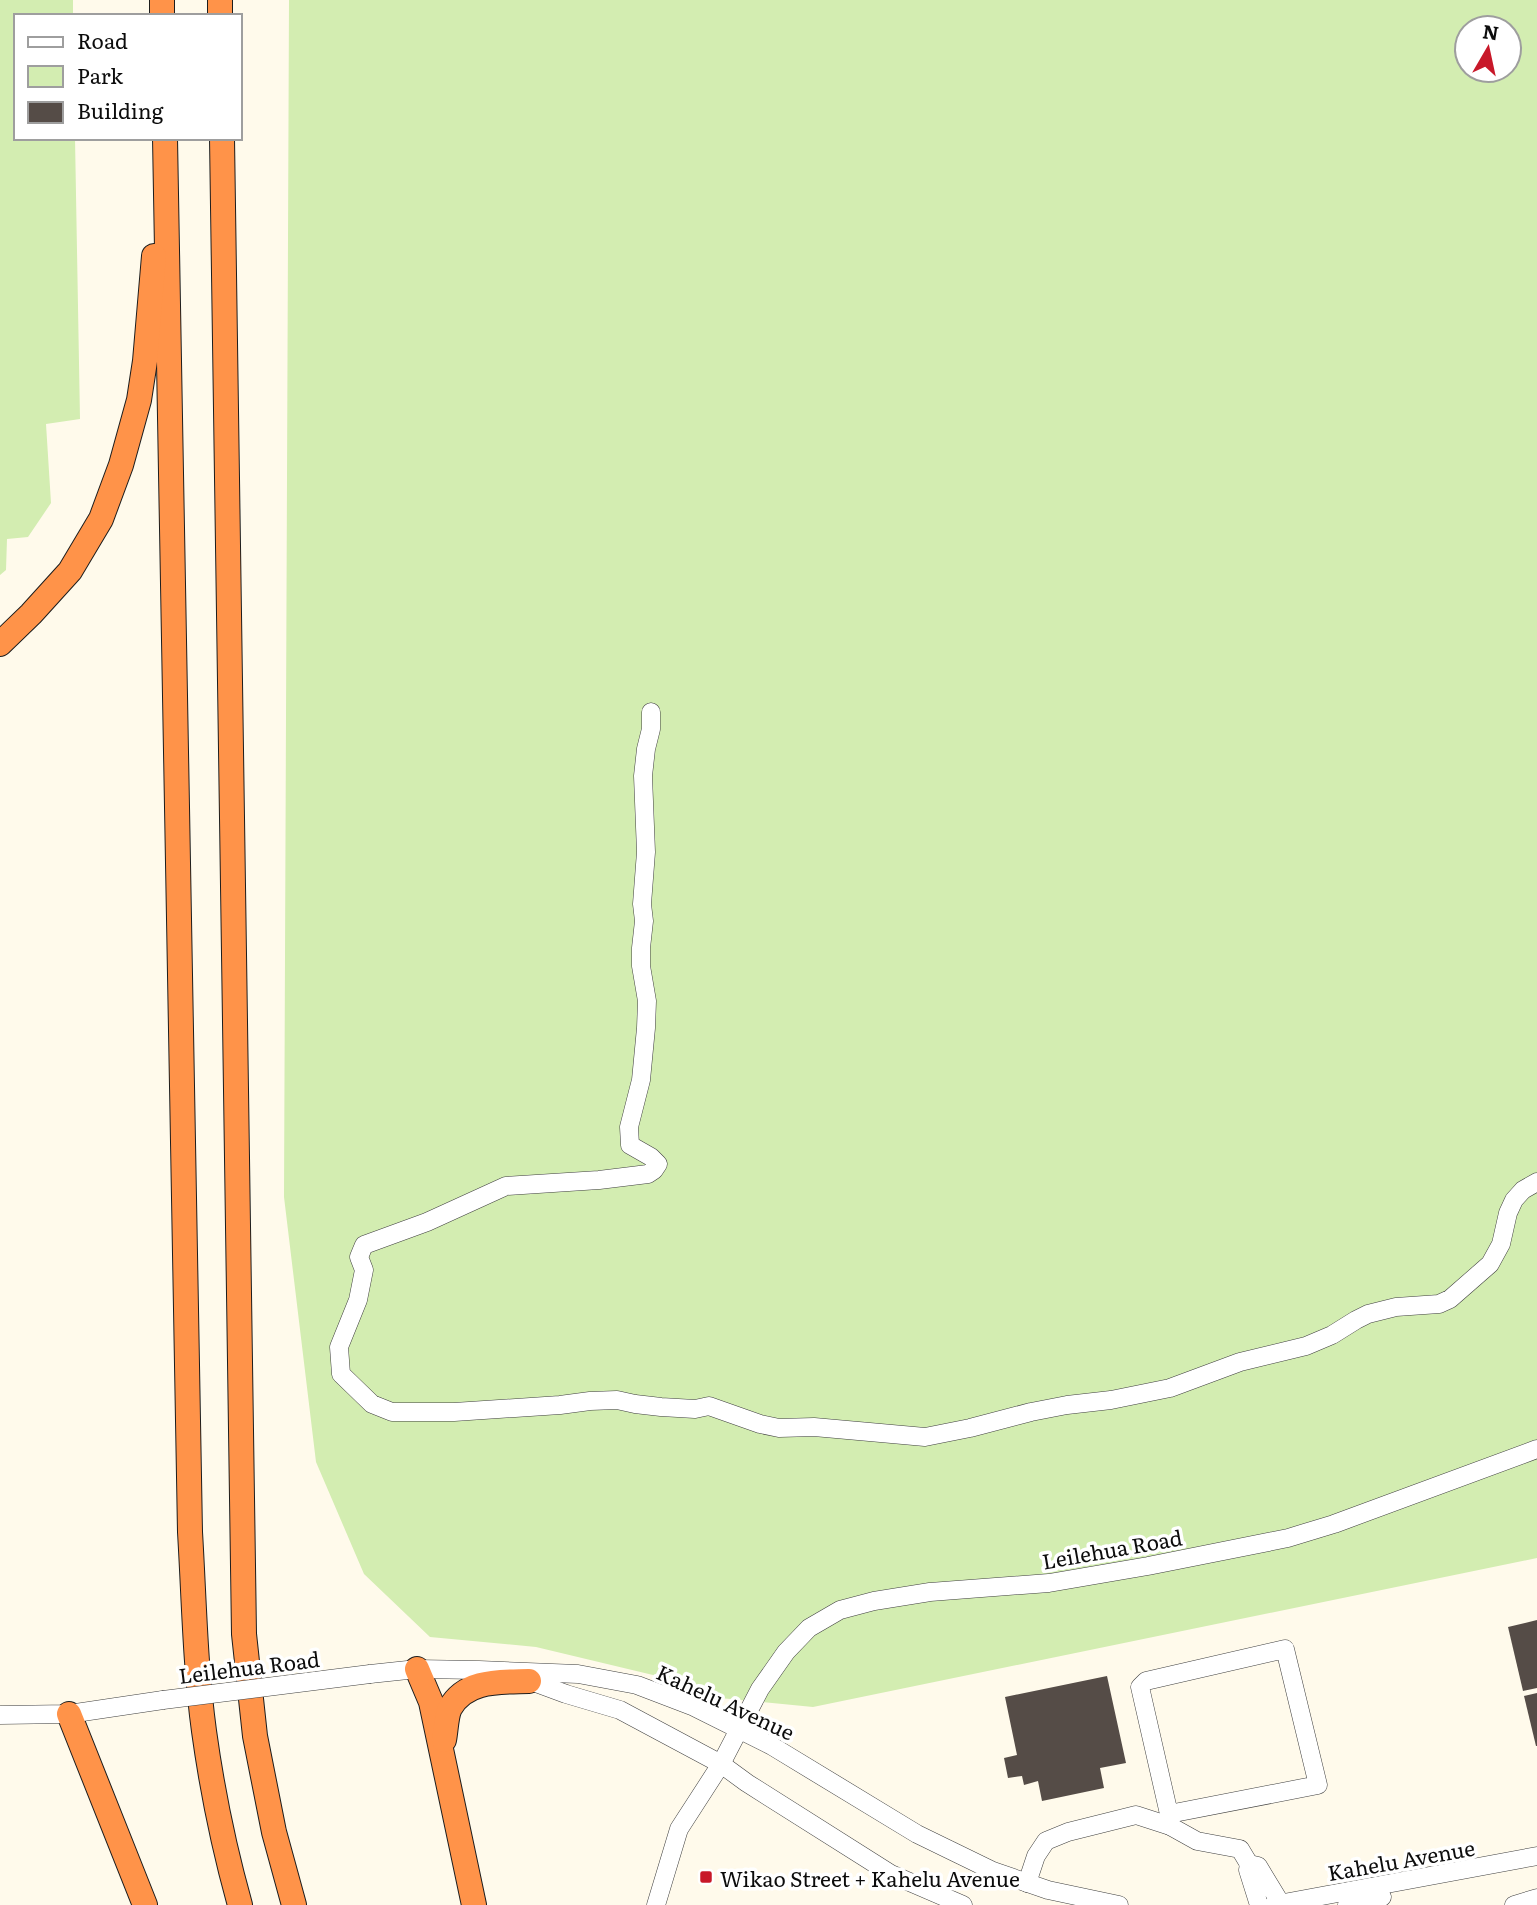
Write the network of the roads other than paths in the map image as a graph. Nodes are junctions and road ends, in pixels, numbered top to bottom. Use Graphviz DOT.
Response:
graph roads {
  1 [pos="222,140"];
  2 [pos="165,148"];
  3 [pos="0,644"];
  4 [pos="651,712"];
  5 [pos="1537,1182"];
  6 [pos="1537,1449"];
  7 [pos="417,1669"];
  8 [pos="503,1671"];
  9 [pos="529,1681"];
  10 [pos="69,1714"];
  11 [pos="0,1715"];
  12 [pos="738,1729"];
  13 [pos="442,1751"];
  14 [pos="721,1764"];
  15 [pos="1170,1820"];
  16 [pos="1537,1856"];
  17 [pos="1250,1864"];
  18 [pos="1416,1880"];
  19 [pos="1027,1883"];
  20 [pos="1537,1898"];
  21 [pos="1277,1904"];
  22 [pos="145,1905"];
  23 [pos="240,1905"];
  24 [pos="294,1905"];
  25 [pos="474,1905"];
  26 [pos="656,1905"];
  27 [pos="963,1905"];
  28 [pos="1116,1905"];
  29 [pos="1259,1905"];
  30 [pos="1347,1905"];
  31 [pos="1514,1905"];
  1 -- 24 [label="highway"];
  2 -- 3 [label="highway"];
  2 -- 23 [label="highway"];
  4 -- 5 [label="street"];
  6 -- 12 [label="street, Leilehua Road"];
  7 -- 8 [label="street, Leilehua Road"];
  7 -- 10 [label="street, Leilehua Road, bridge"];
  7 -- 13 [label="highway"];
  8 -- 9 [label="street"];
  8 -- 12 [label="street, Kahelu Avenue"];
  9 -- 13 [label="highway"];
  9 -- 14 [label="street"];
  10 -- 11 [label="street, Leilehua Road"];
  10 -- 22 [label="highway"];
  12 -- 14 [label="street, Leilehua Road"];
  12 -- 19 [label="street, Kahelu Avenue"];
  13 -- 25 [label="highway"];
  14 -- 26 [label="street, Leilehua Road"];
  14 -- 27 [label="street"];
  15 -- 15 [label="street"];
  15 -- 17 [label="street"];
  15 -- 19 [label="street"];
  16 -- 18 [label="street, Kahelu Avenue"];
  17 -- 21 [label="street"];
  17 -- 29 [label="street"];
  18 -- 21 [label="street, Kahelu Avenue"];
  18 -- 30 [label="street"];
  19 -- 28 [label="street, Kahelu Avenue"];
  20 -- 31 [label="street"];
}
